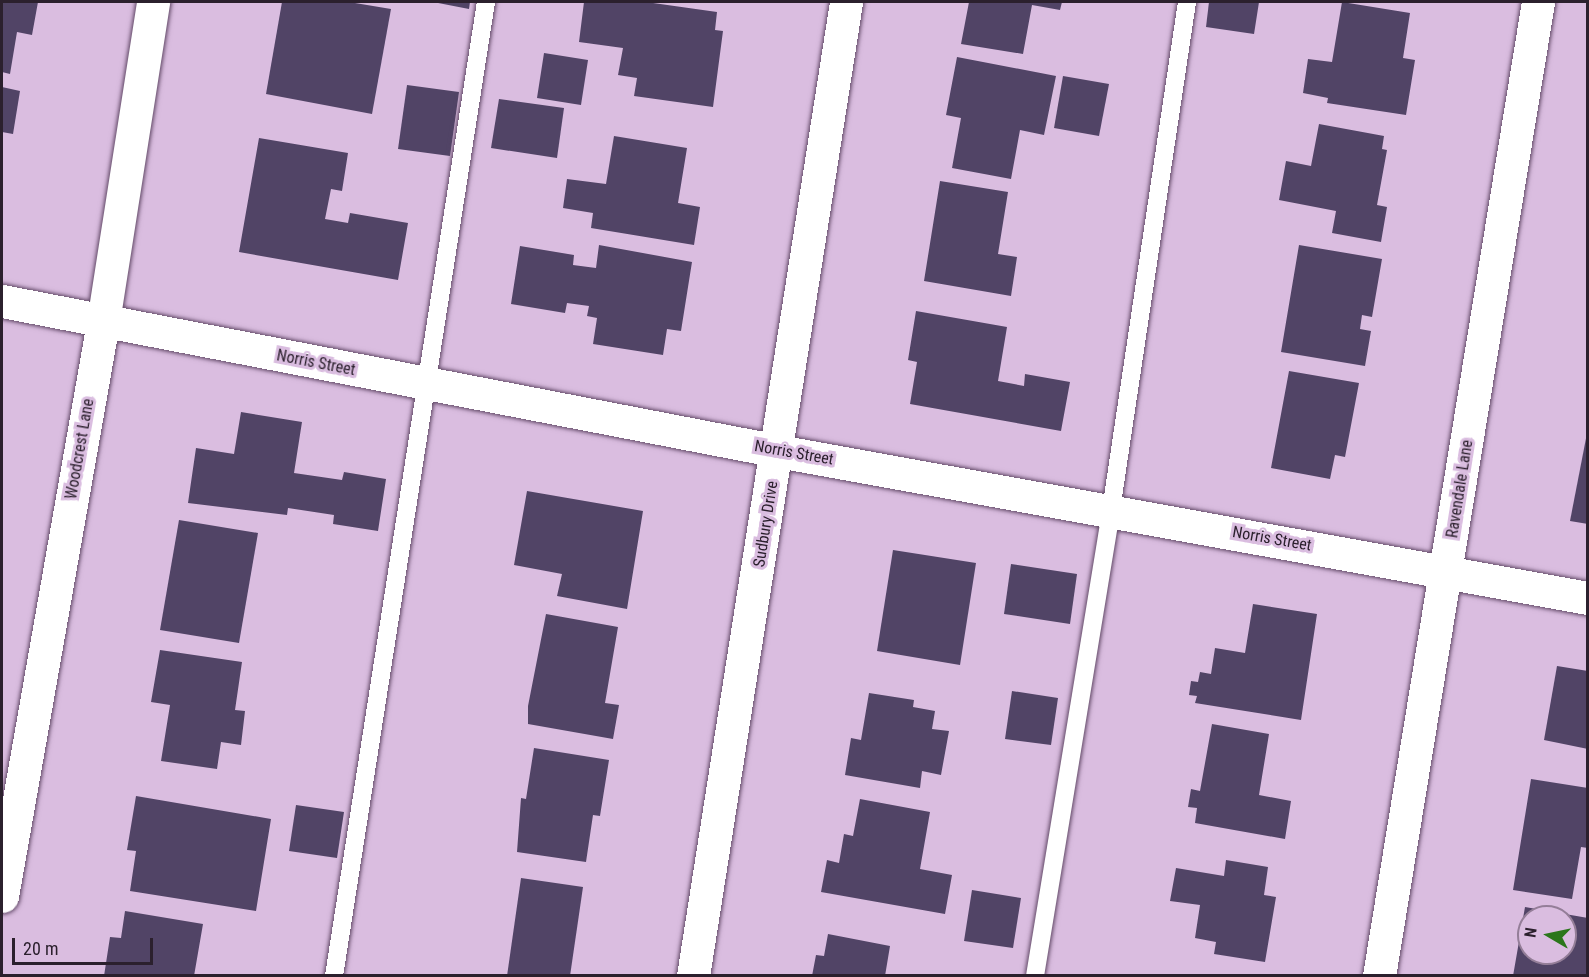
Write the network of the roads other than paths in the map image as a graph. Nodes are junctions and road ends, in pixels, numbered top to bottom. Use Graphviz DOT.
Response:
graph roads {
  1 [pos="153,2"];
  2 [pos="486,2"];
  3 [pos="846,2"];
  4 [pos="1187,2"];
  5 [pos="1538,2"];
  6 [pos="2,301"];
  7 [pos="103,322"];
  8 [pos="425,384"];
  9 [pos="778,451"];
  10 [pos="1111,510"];
  11 [pos="1446,571"];
  12 [pos="1587,598"];
  13 [pos="7,830"];
  14 [pos="2,896"];
  15 [pos="334,975"];
  16 [pos="693,975"];
  17 [pos="1035,975"];
  18 [pos="1379,975"];
  1 -- 7 [label="street, Woodcrest Lane"];
  2 -- 8 [label="lane"];
  3 -- 9 [label="street, Sudbury Drive"];
  4 -- 10 [label="lane"];
  5 -- 11 [label="street, Ravendale Lane"];
  6 -- 7 [label="street, Norris Street"];
  7 -- 8 [label="street, Norris Street"];
  7 -- 13 [label="street, Woodcrest Lane"];
  8 -- 9 [label="street, Norris Street"];
  8 -- 15 [label="lane"];
  9 -- 10 [label="street, Norris Street"];
  9 -- 16 [label="street, Sudbury Drive"];
  10 -- 11 [label="street, Norris Street"];
  10 -- 17 [label="lane"];
  11 -- 12 [label="street, Norris Street"];
  11 -- 18 [label="street, Ravendale Lane"];
  13 -- 14 [label="street, Woodcrest Lane"];
}
